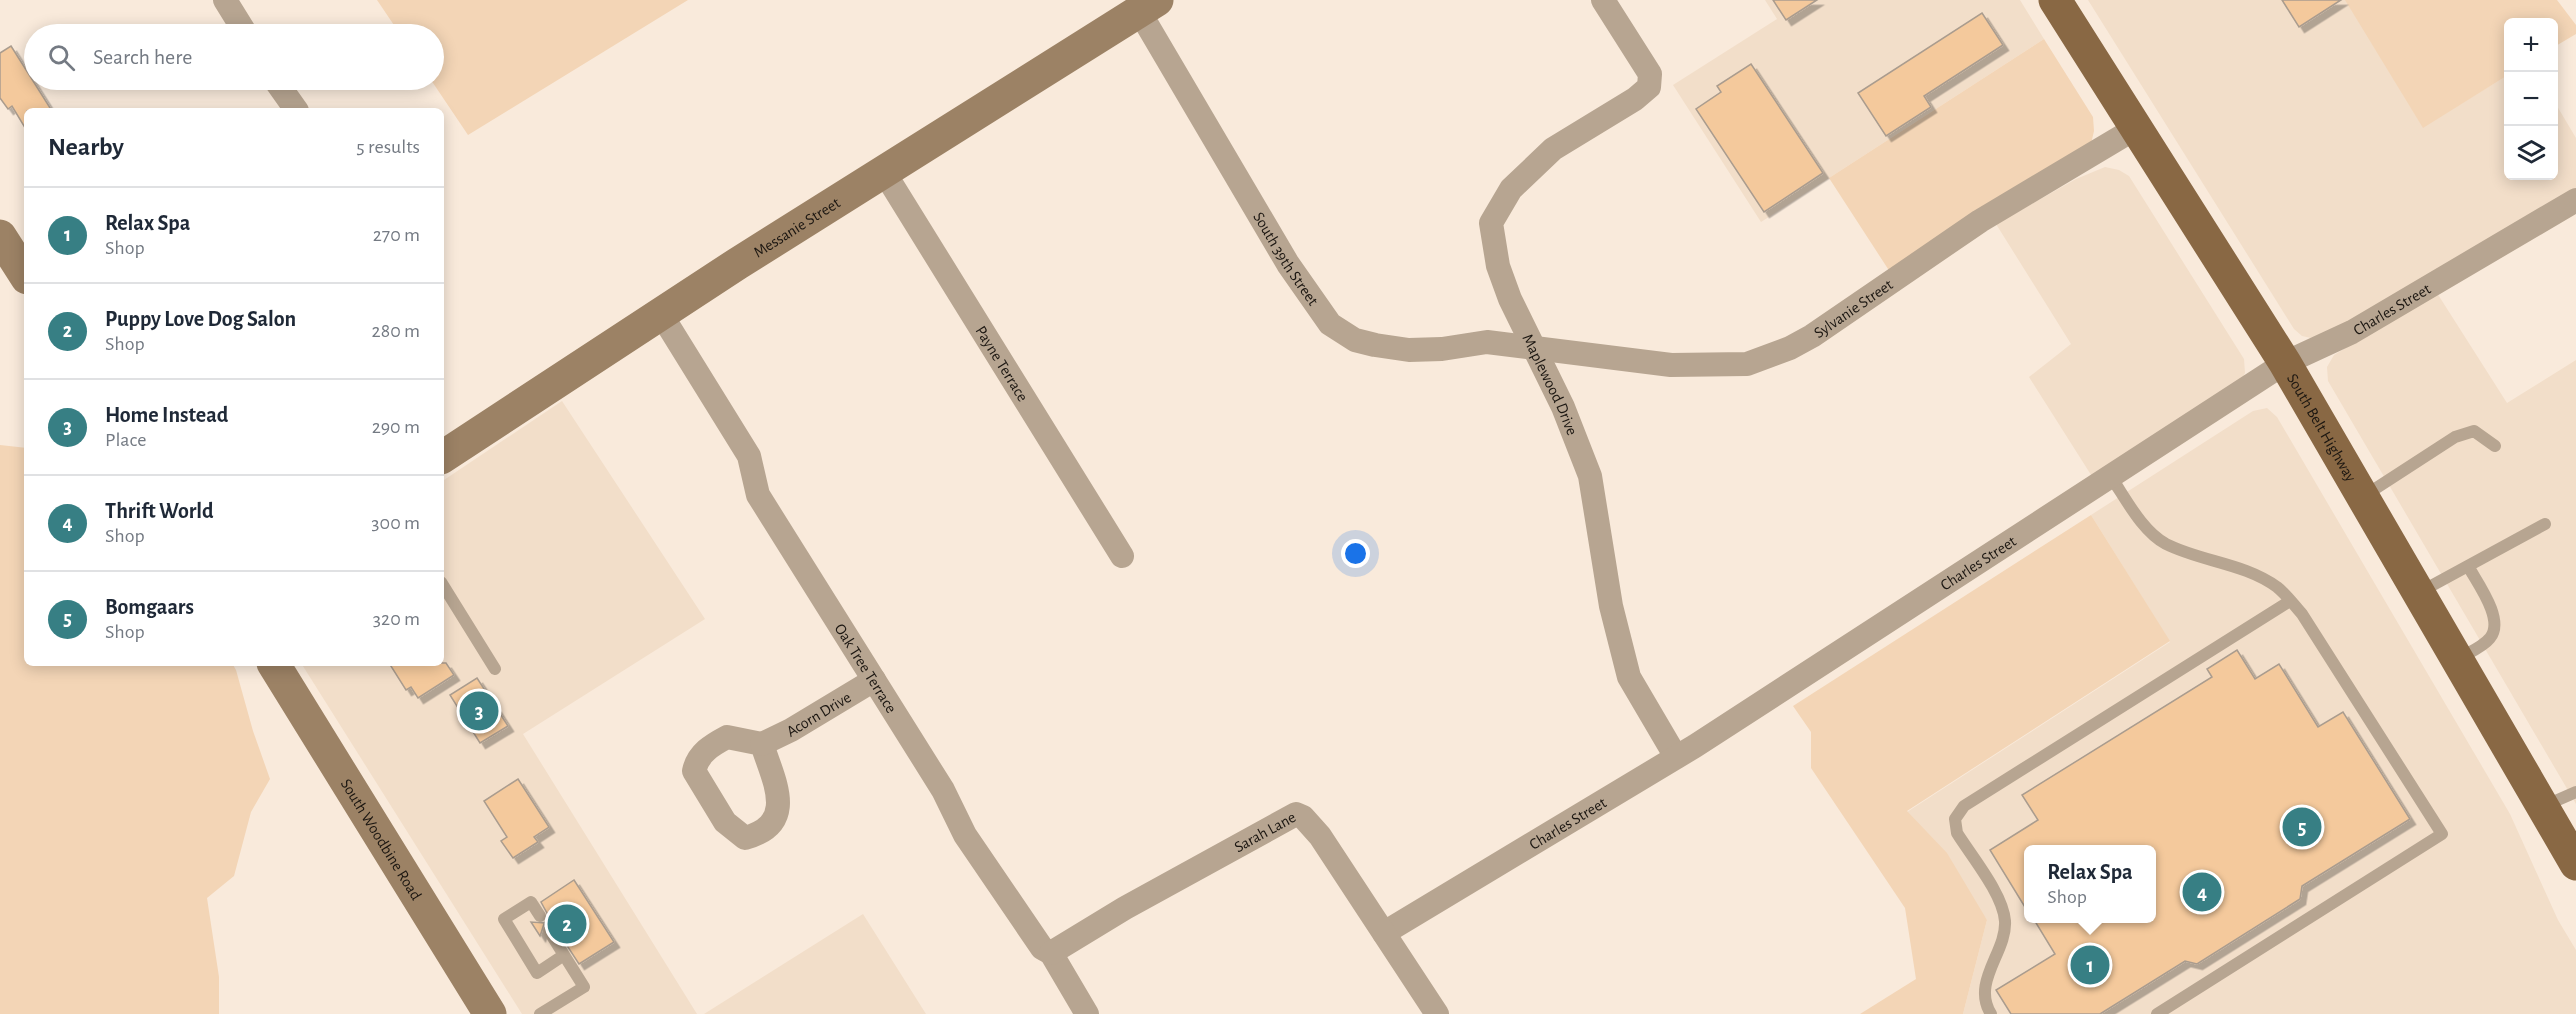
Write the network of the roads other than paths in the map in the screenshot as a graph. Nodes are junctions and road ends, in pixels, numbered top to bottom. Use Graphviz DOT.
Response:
graph roads {
  1 [pos="225,0"];
  2 [pos="1603,0"];
  3 [pos="2055,0"];
  4 [pos="1148,6"];
  5 [pos="240,24"];
  6 [pos="282,90"];
  7 [pos="295,108"];
  8 [pos="2136,128"];
  9 [pos="884,172"];
  10 [pos="2576,200"];
  11 [pos="0,236"];
  12 [pos="24,273"];
  13 [pos="661,314"];
  14 [pos="1532,348"];
  15 [pos="2285,363"];
  16 [pos="2495,446"];
  17 [pos="444,456"];
  18 [pos="2111,477"];
  19 [pos="2363,497"];
  20 [pos="2546,524"];
  21 [pos="1122,556"];
  22 [pos="2468,566"];
  23 [pos="444,587"];
  24 [pos="2419,592"];
  25 [pos="2290,601"];
  26 [pos="2457,659"];
  27 [pos="275,666"];
  28 [pos="495,669"];
  29 [pos="874,680"];
  30 [pos="762,744"];
  31 [pos="1676,757"];
  32 [pos="2576,792"];
  33 [pos="2542,806"];
  34 [pos="2576,864"];
  35 [pos="540,916"];
  36 [pos="549,931"];
  37 [pos="1384,933"];
  38 [pos="1051,953"];
  39 [pos="564,956"];
  40 [pos="490,1014"];
  41 [pos="540,1014"];
  42 [pos="1087,1014"];
  43 [pos="1437,1014"];
  44 [pos="1992,1014"];
  45 [pos="2157,1014"];
  1 -- 5 [label="street"];
  2 -- 14 [label="street, Maplewood Drive"];
  3 -- 8 [label="main road, South Belt Highway"];
  4 -- 9 [label="street, Messanie Street"];
  4 -- 14 [label="street, South 39th Street"];
  6 -- 7 [label="street"];
  8 -- 14 [label="street, Sylvanie Street"];
  8 -- 15 [label="main road, South Belt Highway"];
  9 -- 13 [label="street, Messanie Street"];
  9 -- 21 [label="street, Payne Terrace"];
  10 -- 15 [label="street, Charles Street"];
  11 -- 12 [label="street"];
  13 -- 17 [label="street, Messanie Street"];
  13 -- 29 [label="street, Oak Tree Terrace"];
  14 -- 31 [label="street, Maplewood Drive"];
  15 -- 18 [label="street, Charles Street"];
  15 -- 19 [label="main road, South Belt Highway"];
  16 -- 19 [label="lane"];
  18 -- 25 [label="lane"];
  18 -- 31 [label="street, Charles Street"];
  19 -- 24 [label="main road, South Belt Highway"];
  20 -- 22 [label="lane"];
  22 -- 24 [label="lane"];
  22 -- 26 [label="lane"];
  23 -- 28 [label="lane"];
  24 -- 26 [label="main road, South Belt Highway"];
  25 -- 44 [label="lane"];
  25 -- 45 [label="lane"];
  26 -- 33 [label="main road, South Belt Highway"];
  27 -- 40 [label="street, South Woodbine Road"];
  29 -- 30 [label="street, Acorn Drive"];
  29 -- 38 [label="street, Oak Tree Terrace"];
  31 -- 37 [label="street, Charles Street"];
  32 -- 33 [label="lane"];
  33 -- 34 [label="main road, South Belt Highway"];
  35 -- 39 [label="lane"];
  36 -- 39 [label="lane"];
  37 -- 38 [label="street, Sarah Lane"];
  37 -- 43 [label="street, Sarah Lane"];
  38 -- 42 [label="street, Oak Tree Terrace"];
  39 -- 41 [label="lane"];
}
